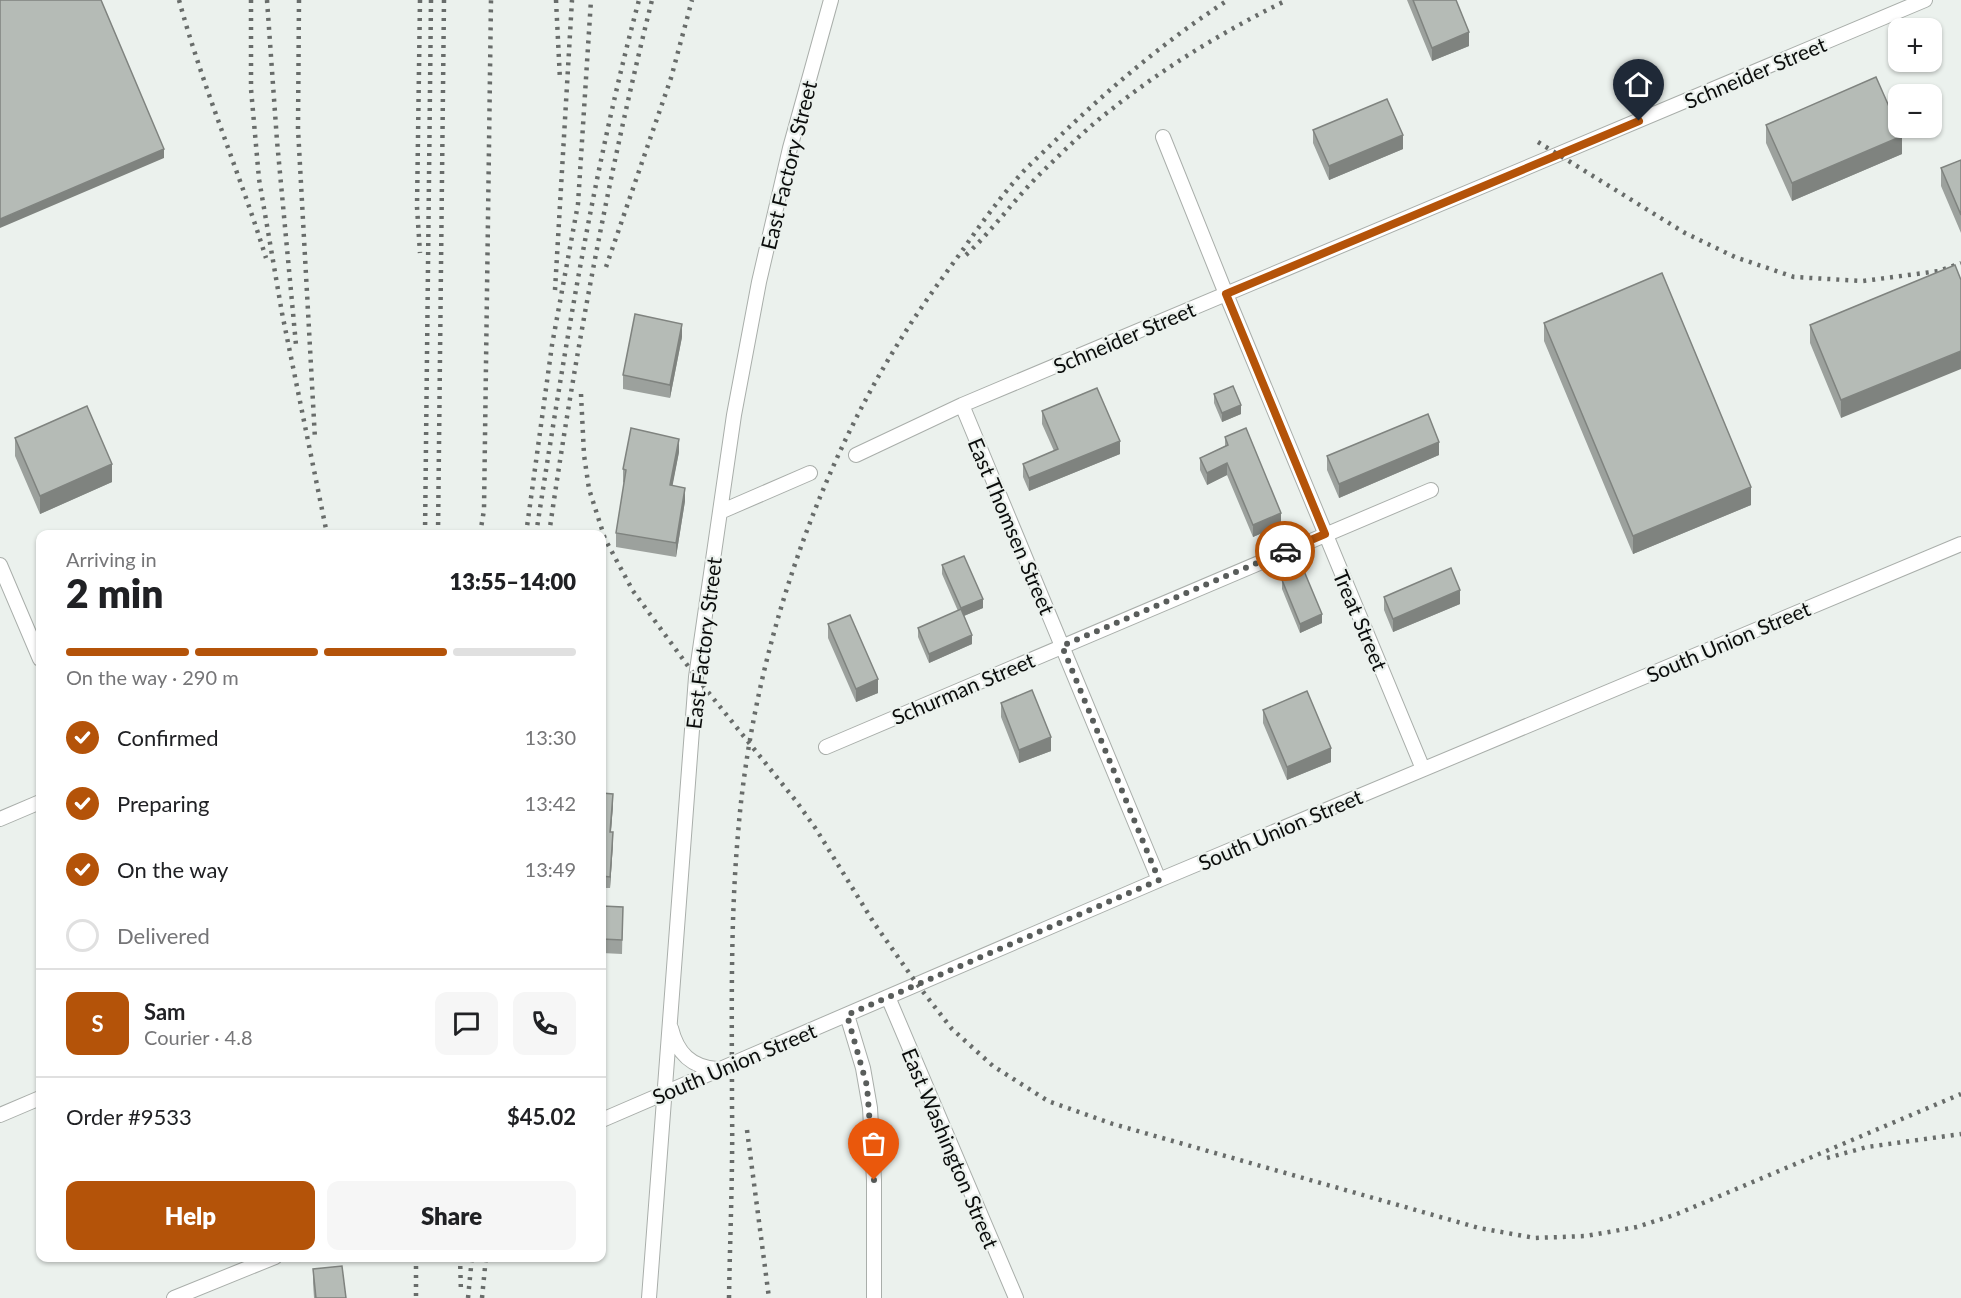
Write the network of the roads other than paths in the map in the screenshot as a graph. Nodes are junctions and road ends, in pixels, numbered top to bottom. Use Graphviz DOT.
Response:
graph roads {
  1 [pos="831,0"];
  2 [pos="1925,0"];
  3 [pos="1163,137"];
  4 [pos="1226,294"];
  5 [pos="962,405"];
  6 [pos="856,455"];
  7 [pos="810,473"];
  8 [pos="1431,490"];
  9 [pos="720,512"];
  10 [pos="1325,534"];
  11 [pos="1961,544"];
  12 [pos="0,565"];
  13 [pos="1062,646"];
  14 [pos="36,650"];
  15 [pos="826,747"];
  16 [pos="1424,769"];
  17 [pos="36,804"];
  18 [pos="0,819"];
  19 [pos="1159,880"];
  20 [pos="888,997"];
  21 [pos="847,1015"];
  22 [pos="669,1023"];
  23 [pos="719,1069"];
  24 [pos="664,1093"];
  25 [pos="36,1100"];
  26 [pos="0,1115"];
  27 [pos="606,1118"];
  28 [pos="263,1262"];
  29 [pos="174,1298"];
  30 [pos="650,1298"];
  31 [pos="874,1298"];
  32 [pos="1016,1298"];
  1 -- 9 [label="street, East Factory Street"];
  2 -- 4 [label="street, Schneider Street"];
  3 -- 4 [label="street, Treat Street"];
  4 -- 5 [label="street, Schneider Street"];
  4 -- 10 [label="street, Treat Street"];
  5 -- 6 [label="street, Schneider Street"];
  5 -- 13 [label="street, East Thomsen Street"];
  7 -- 9 [label="street"];
  8 -- 10 [label="street, Schurman Street"];
  9 -- 22 [label="street, East Factory Street"];
  10 -- 13 [label="street, Schurman Street"];
  10 -- 16 [label="street, Treat Street"];
  11 -- 16 [label="street, South Union Street"];
  12 -- 14 [label="street"];
  13 -- 15 [label="street, Schurman Street"];
  13 -- 19 [label="street, East Thomsen Street"];
  16 -- 19 [label="street, South Union Street"];
  17 -- 18 [label="street"];
  19 -- 20 [label="street, South Union Street"];
  20 -- 21 [label="street, South Union Street"];
  20 -- 32 [label="street, East Washington Street"];
  21 -- 23 [label="street, South Union Street"];
  21 -- 31 [label="street"];
  22 -- 23 [label="street"];
  22 -- 24 [label="street, East Factory Street"];
  23 -- 24 [label="street, South Union Street"];
  24 -- 27 [label="street, South Union Street"];
  24 -- 30 [label="street, East Factory Street"];
  25 -- 26 [label="street"];
  28 -- 29 [label="street"];
}
